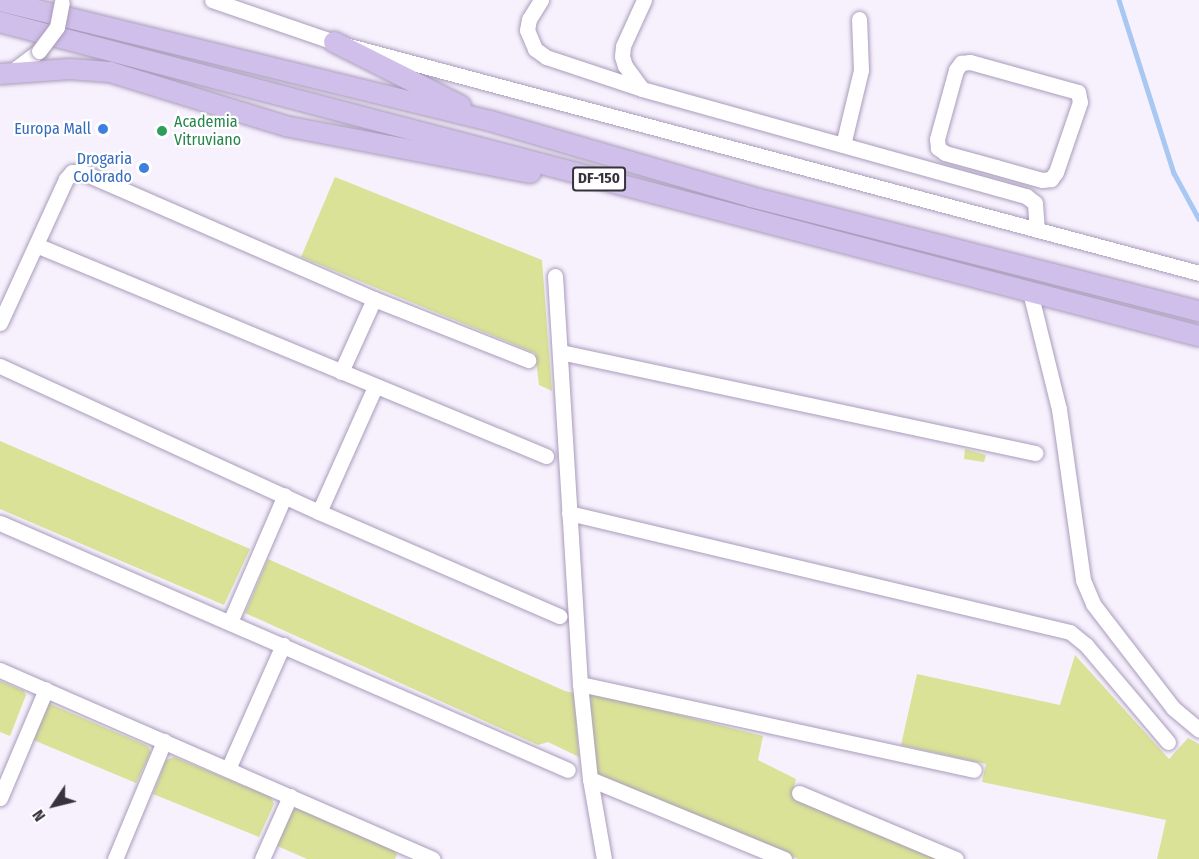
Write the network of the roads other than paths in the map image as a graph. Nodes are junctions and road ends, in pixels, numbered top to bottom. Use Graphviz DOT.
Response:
graph roads {
  1 [pos="212,0"];
  2 [pos="542,0"];
  3 [pos="644,0"];
  4 [pos="0,1"];
  5 [pos="62,1"];
  6 [pos="859,19"];
  7 [pos="0,22"];
  8 [pos="334,42"];
  9 [pos="4,76"];
  10 [pos="642,89"];
  11 [pos="490,121"];
  12 [pos="843,145"];
  13 [pos="996,167"];
  14 [pos="992,186"];
  15 [pos="667,197"];
  16 [pos="1037,230"];
  17 [pos="36,245"];
  18 [pos="1199,273"];
  19 [pos="555,276"];
  20 [pos="1030,292"];
  21 [pos="374,299"];
  22 [pos="1199,311"];
  23 [pos="0,323"];
  24 [pos="1199,336"];
  25 [pos="560,352"];
  26 [pos="528,360"];
  27 [pos="0,366"];
  28 [pos="341,372"];
  29 [pos="375,387"];
  30 [pos="1035,453"];
  31 [pos="546,456"];
  32 [pos="285,495"];
  33 [pos="319,512"];
  34 [pos="568,513"];
  35 [pos="0,523"];
  36 [pos="559,616"];
  37 [pos="230,622"];
  38 [pos="283,645"];
  39 [pos="0,670"];
  40 [pos="580,684"];
  41 [pos="46,689"];
  42 [pos="1199,730"];
  43 [pos="164,741"];
  44 [pos="1168,742"];
  45 [pos="228,769"];
  46 [pos="568,770"];
  47 [pos="974,770"];
  48 [pos="590,779"];
  49 [pos="799,793"];
  50 [pos="290,796"];
  51 [pos="0,798"];
  52 [pos="407,854"];
  53 [pos="115,859"];
  54 [pos="262,859"];
  55 [pos="433,859"];
  56 [pos="604,859"];
  57 [pos="784,859"];
  58 [pos="956,859"];
  1 -- 8 [label="street"];
  2 -- 10 [label="street"];
  3 -- 10 [label="street"];
  4 -- 11 [label="main road, DF-150"];
  5 -- 9 [label="street, bridge"];
  6 -- 12 [label="street"];
  7 -- 15 [label="main road, DF-150"];
  8 -- 11 [label="main road"];
  8 -- 16 [label="street"];
  9 -- 15 [label="main road"];
  10 -- 12 [label="street"];
  11 -- 22 [label="main road, DF-150"];
  12 -- 14 [label="street"];
  13 -- 13 [label="street"];
  13 -- 14 [label="street"];
  14 -- 16 [label="street"];
  15 -- 20 [label="main road, DF-150"];
  16 -- 18 [label="street"];
  17 -- 21 [label="street"];
  17 -- 23 [label="street"];
  17 -- 28 [label="street"];
  19 -- 25 [label="street"];
  20 -- 24 [label="main road, DF-150"];
  20 -- 42 [label="street"];
  21 -- 26 [label="street"];
  21 -- 28 [label="street"];
  25 -- 30 [label="street"];
  25 -- 34 [label="street"];
  27 -- 32 [label="street"];
  28 -- 29 [label="street"];
  29 -- 31 [label="street"];
  29 -- 33 [label="street"];
  32 -- 33 [label="street"];
  32 -- 37 [label="street"];
  33 -- 36 [label="street"];
  34 -- 40 [label="street"];
  34 -- 44 [label="street"];
  35 -- 37 [label="street"];
  37 -- 38 [label="street"];
  38 -- 45 [label="street"];
  38 -- 46 [label="street"];
  39 -- 41 [label="street"];
  40 -- 47 [label="street"];
  40 -- 48 [label="street"];
  41 -- 43 [label="street"];
  41 -- 51 [label="street"];
  43 -- 45 [label="street"];
  43 -- 53 [label="street"];
  45 -- 50 [label="street"];
  48 -- 56 [label="street"];
  48 -- 57 [label="street"];
  49 -- 58 [label="street"];
  50 -- 52 [label="street"];
  50 -- 54 [label="street"];
  52 -- 55 [label="street"];
}
